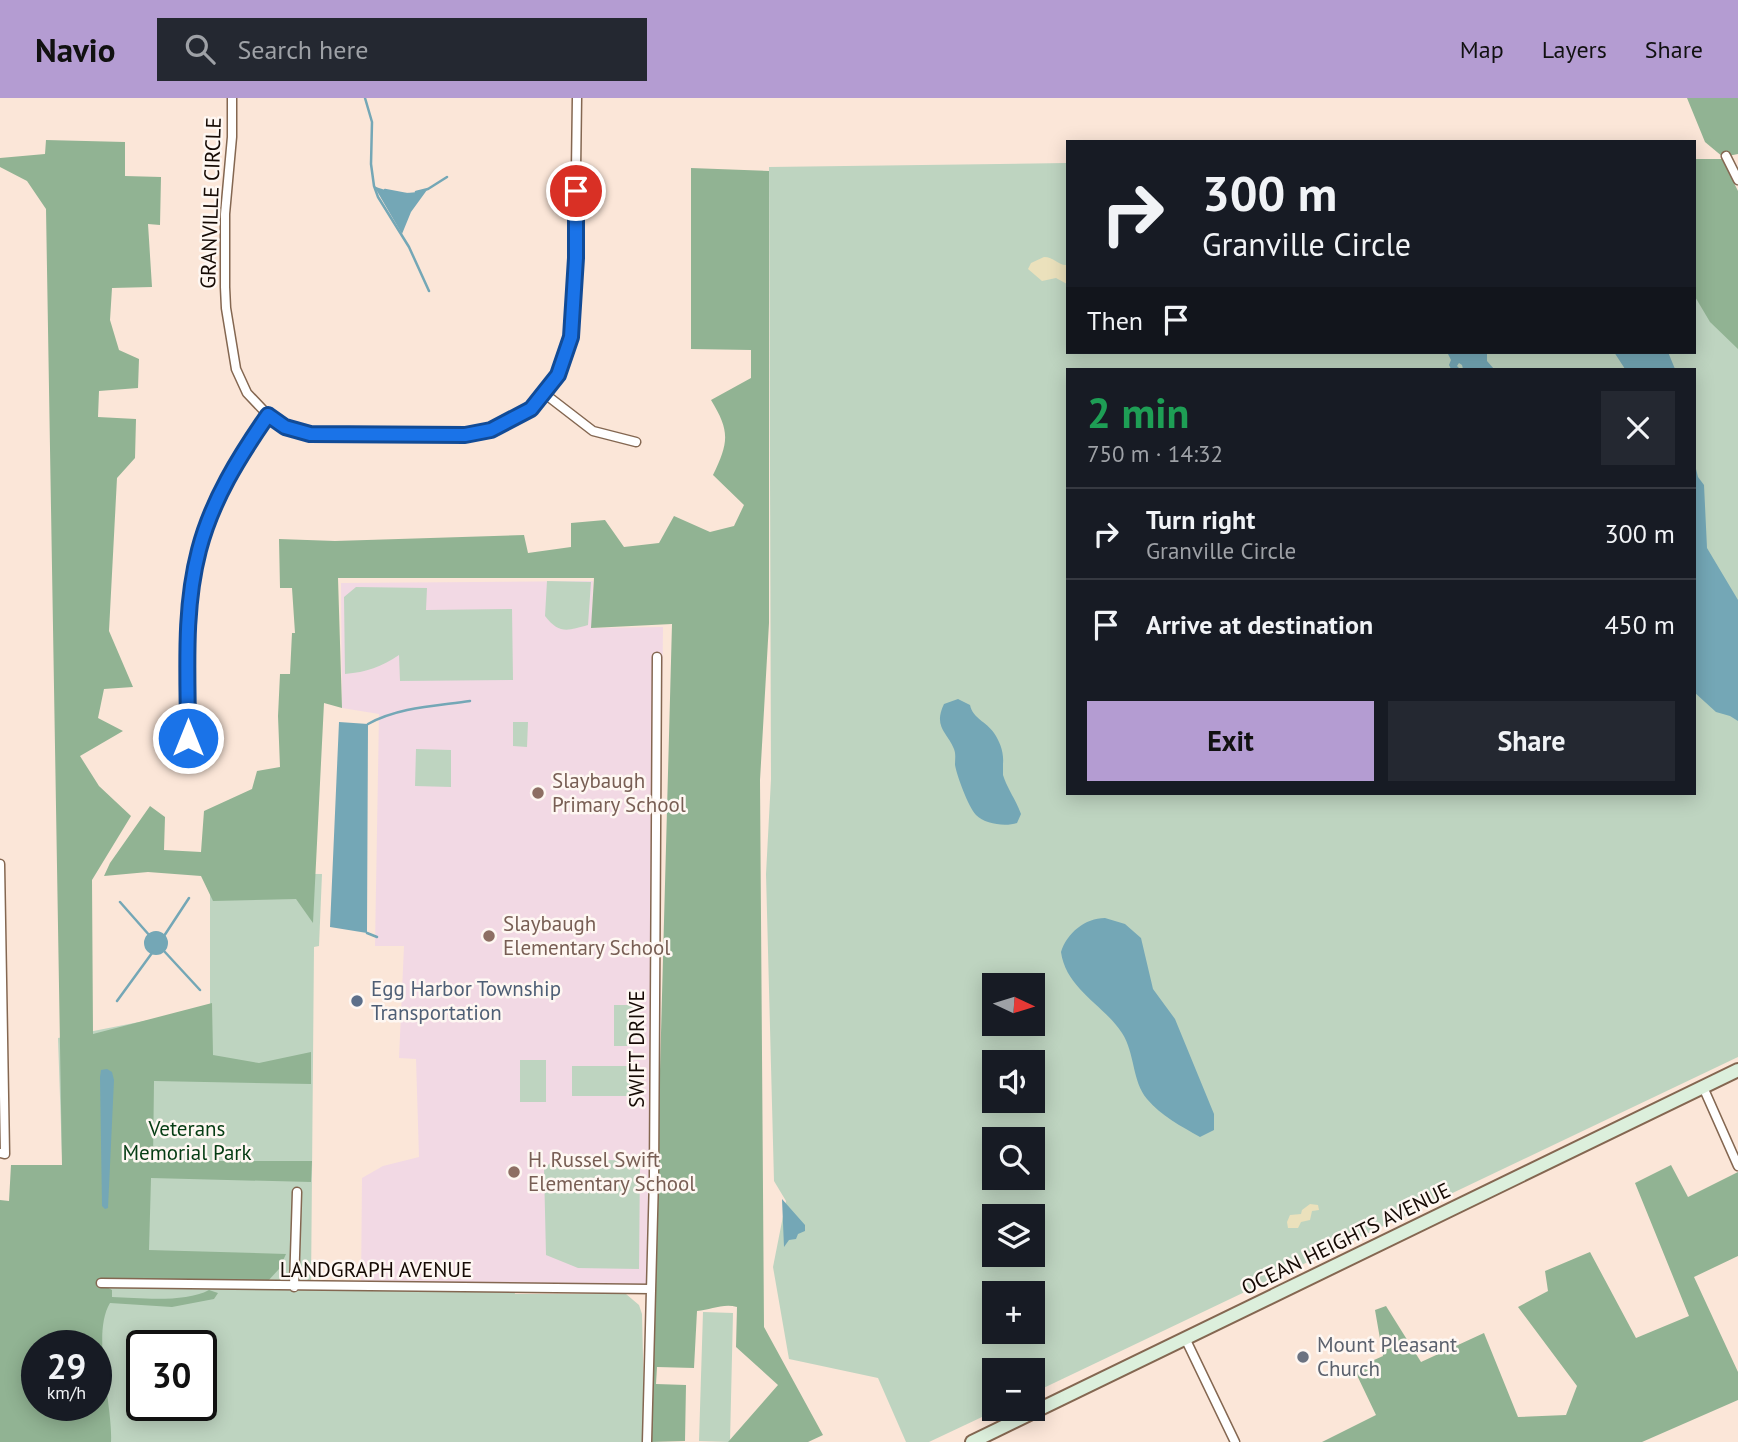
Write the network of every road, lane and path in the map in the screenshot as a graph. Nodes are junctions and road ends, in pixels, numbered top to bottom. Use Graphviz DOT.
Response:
graph roads {
  1 [pos="232,98"];
  2 [pos="577,98"];
  3 [pos="1726,156"];
  4 [pos="1738,180"];
  5 [pos="545,394"];
  6 [pos="268,415"];
  7 [pos="636,442"];
  8 [pos="657,657"];
  9 [pos="188,738"];
  10 [pos="0,864"];
  11 [pos="1738,1070"];
  12 [pos="1703,1087"];
  13 [pos="2,1153"];
  14 [pos="1738,1166"];
  15 [pos="297,1192"];
  16 [pos="101,1283"];
  17 [pos="294,1287"];
  18 [pos="651,1289"];
  19 [pos="1185,1338"];
  20 [pos="647,1442"];
  21 [pos="972,1442"];
  22 [pos="1235,1442"];
  1 -- 6 [label="street, GRANVILLE CIRCLE"];
  2 -- 5 [label="street, GRANVILLE CIRCLE"];
  3 -- 4 [label="street"];
  5 -- 6 [label="street, GRANVILLE CIRCLE"];
  5 -- 7 [label="street"];
  6 -- 9 [label="street"];
  8 -- 18 [label="street, SWIFT DRIVE"];
  10 -- 13 [label="street"];
  11 -- 12 [label="main road, OCEAN HEIGHTS AVENUE"];
  12 -- 14 [label="street"];
  12 -- 19 [label="main road, OCEAN HEIGHTS AVENUE"];
  15 -- 17 [label="street"];
  16 -- 17 [label="street, LANDGRAPH AVENUE"];
  17 -- 18 [label="street, LANDGRAPH AVENUE"];
  18 -- 20 [label="street, SWIFT DRIVE"];
  19 -- 21 [label="main road, OCEAN HEIGHTS AVENUE"];
  19 -- 22 [label="street"];
}
